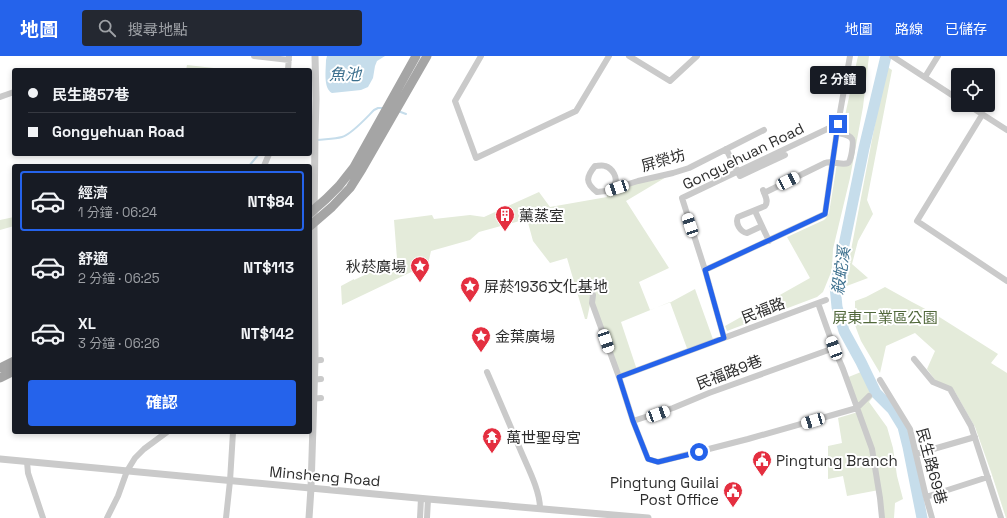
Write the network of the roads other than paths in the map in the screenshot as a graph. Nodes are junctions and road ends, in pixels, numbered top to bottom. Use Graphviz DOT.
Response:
graph roads {
  1 [pos="254,56"];
  2 [pos="316,56"];
  3 [pos="416,56"];
  4 [pos="427,56"];
  5 [pos="481,56"];
  6 [pos="610,56"];
  7 [pos="629,56"];
  8 [pos="697,56"];
  9 [pos="850,56"];
  10 [pos="892,56"];
  11 [pos="938,56"];
  12 [pos="289,58"];
  13 [pos="288,68"];
  14 [pos="925,77"];
  15 [pos="12,93"];
  16 [pos="951,94"];
  17 [pos="0,97"];
  18 [pos="978,112"];
  19 [pos="982,115"];
  20 [pos="841,122"];
  21 [pos="764,130"];
  22 [pos="1007,130"];
  23 [pos="837,133"];
  24 [pos="726,149"];
  25 [pos="785,155"];
  26 [pos="833,162"];
  27 [pos="737,172"];
  28 [pos="606,191"];
  29 [pos="312,211"];
  30 [pos="755,211"];
  31 [pos="312,224"];
  32 [pos="762,226"];
  33 [pos="769,241"];
  34 [pos="705,270"];
  35 [pos="1007,281"];
  36 [pos="589,289"];
  37 [pos="312,299"];
  38 [pos="826,300"];
  39 [pos="818,303"];
  40 [pos="724,338"];
  41 [pos="834,348"];
  42 [pos="914,358"];
  43 [pos="315,360"];
  44 [pos="12,362"];
  45 [pos="0,368"];
  46 [pos="12,372"];
  47 [pos="487,372"];
  48 [pos="619,377"];
  49 [pos="0,378"];
  50 [pos="315,379"];
  51 [pos="880,380"];
  52 [pos="870,396"];
  53 [pos="315,399"];
  54 [pos="857,408"];
  55 [pos="633,421"];
  56 [pos="165,434"];
  57 [pos="232,434"];
  58 [pos="975,437"];
  59 [pos="916,454"];
  60 [pos="0,459"];
  61 [pos="27,462"];
  62 [pos="127,471"];
  63 [pos="988,477"];
  64 [pos="230,480"];
  65 [pos="311,488"];
  66 [pos="926,497"];
  67 [pos="425,498"];
  68 [pos="540,508"];
  69 [pos="43,518"];
  70 [pos="107,518"];
  71 [pos="226,518"];
  72 [pos="309,518"];
  73 [pos="420,518"];
  74 [pos="427,518"];
  75 [pos="648,518"];
  76 [pos="882,518"];
  77 [pos="932,518"];
  78 [pos="1001,518"];
  1 -- 12 [label="street"];
  2 -- 29 [label="street"];
  3 -- 29 [label="main road"];
  4 -- 31 [label="main road"];
  5 -- 6 [label="street"];
  7 -- 8 [label="street"];
  9 -- 20 [label="street"];
  10 -- 14 [label="street"];
  11 -- 14 [label="street"];
  12 -- 13 [label="street"];
  14 -- 16 [label="street"];
  15 -- 17 [label="street"];
  18 -- 19 [label="street"];
  19 -- 22 [label="street"];
  19 -- 35 [label="street"];
  20 -- 23 [label="street"];
  20 -- 27 [label="street, Gongyehuan Road"];
  21 -- 24 [label="street, 屏榮坊"];
  23 -- 26 [label="street"];
  23 -- 26 [label="street"];
  24 -- 27 [label="street"];
  24 -- 28 [label="street, 屏榮坊"];
  25 -- 27 [label="street"];
  26 -- 30 [label="street"];
  26 -- 33 [label="street"];
  27 -- 34 [label="street, Gongyehuan Road"];
  28 -- 28 [label="street"];
  29 -- 31 [label="street"];
  30 -- 32 [label="street"];
  30 -- 32 [label="street"];
  31 -- 37 [label="street"];
  32 -- 33 [label="street"];
  33 -- 34 [label="street"];
  34 -- 40 [label="street, Gongyehuan Road"];
  36 -- 48 [label="street"];
  37 -- 43 [label="street"];
  38 -- 39 [label="street, 民福路"];
  39 -- 40 [label="street, 民福路"];
  39 -- 41 [label="street"];
  40 -- 48 [label="street, 民福路"];
  41 -- 54 [label="street"];
  41 -- 55 [label="street, 民福路9巷"];
  42 -- 58 [label="street"];
  43 -- 50 [label="street"];
  44 -- 45 [label="main road"];
  46 -- 49 [label="main road"];
  47 -- 68 [label="street"];
  48 -- 55 [label="street"];
  50 -- 53 [label="street"];
  51 -- 59 [label="street, 民生路69巷"];
  52 -- 54 [label="street"];
  53 -- 65 [label="street"];
  54 -- 55 [label="street"];
  54 -- 76 [label="street"];
  56 -- 62 [label="street"];
  57 -- 64 [label="street"];
  58 -- 59 [label="street"];
  58 -- 63 [label="street"];
  59 -- 66 [label="street, 民生路69巷"];
  60 -- 61 [label="street, Minsheng Road"];
  61 -- 62 [label="street, Minsheng Road"];
  61 -- 69 [label="street"];
  62 -- 64 [label="street, Minsheng Road"];
  62 -- 70 [label="street"];
  63 -- 66 [label="street"];
  63 -- 78 [label="street"];
  64 -- 65 [label="street, Minsheng Road"];
  64 -- 71 [label="street"];
  65 -- 67 [label="street, Minsheng Road"];
  65 -- 72 [label="street"];
  66 -- 77 [label="street, 民生路69巷"];
  67 -- 68 [label="street, Minsheng Road"];
  67 -- 73 [label="street"];
  67 -- 74 [label="street"];
  68 -- 75 [label="street, Minsheng Road"];
}
